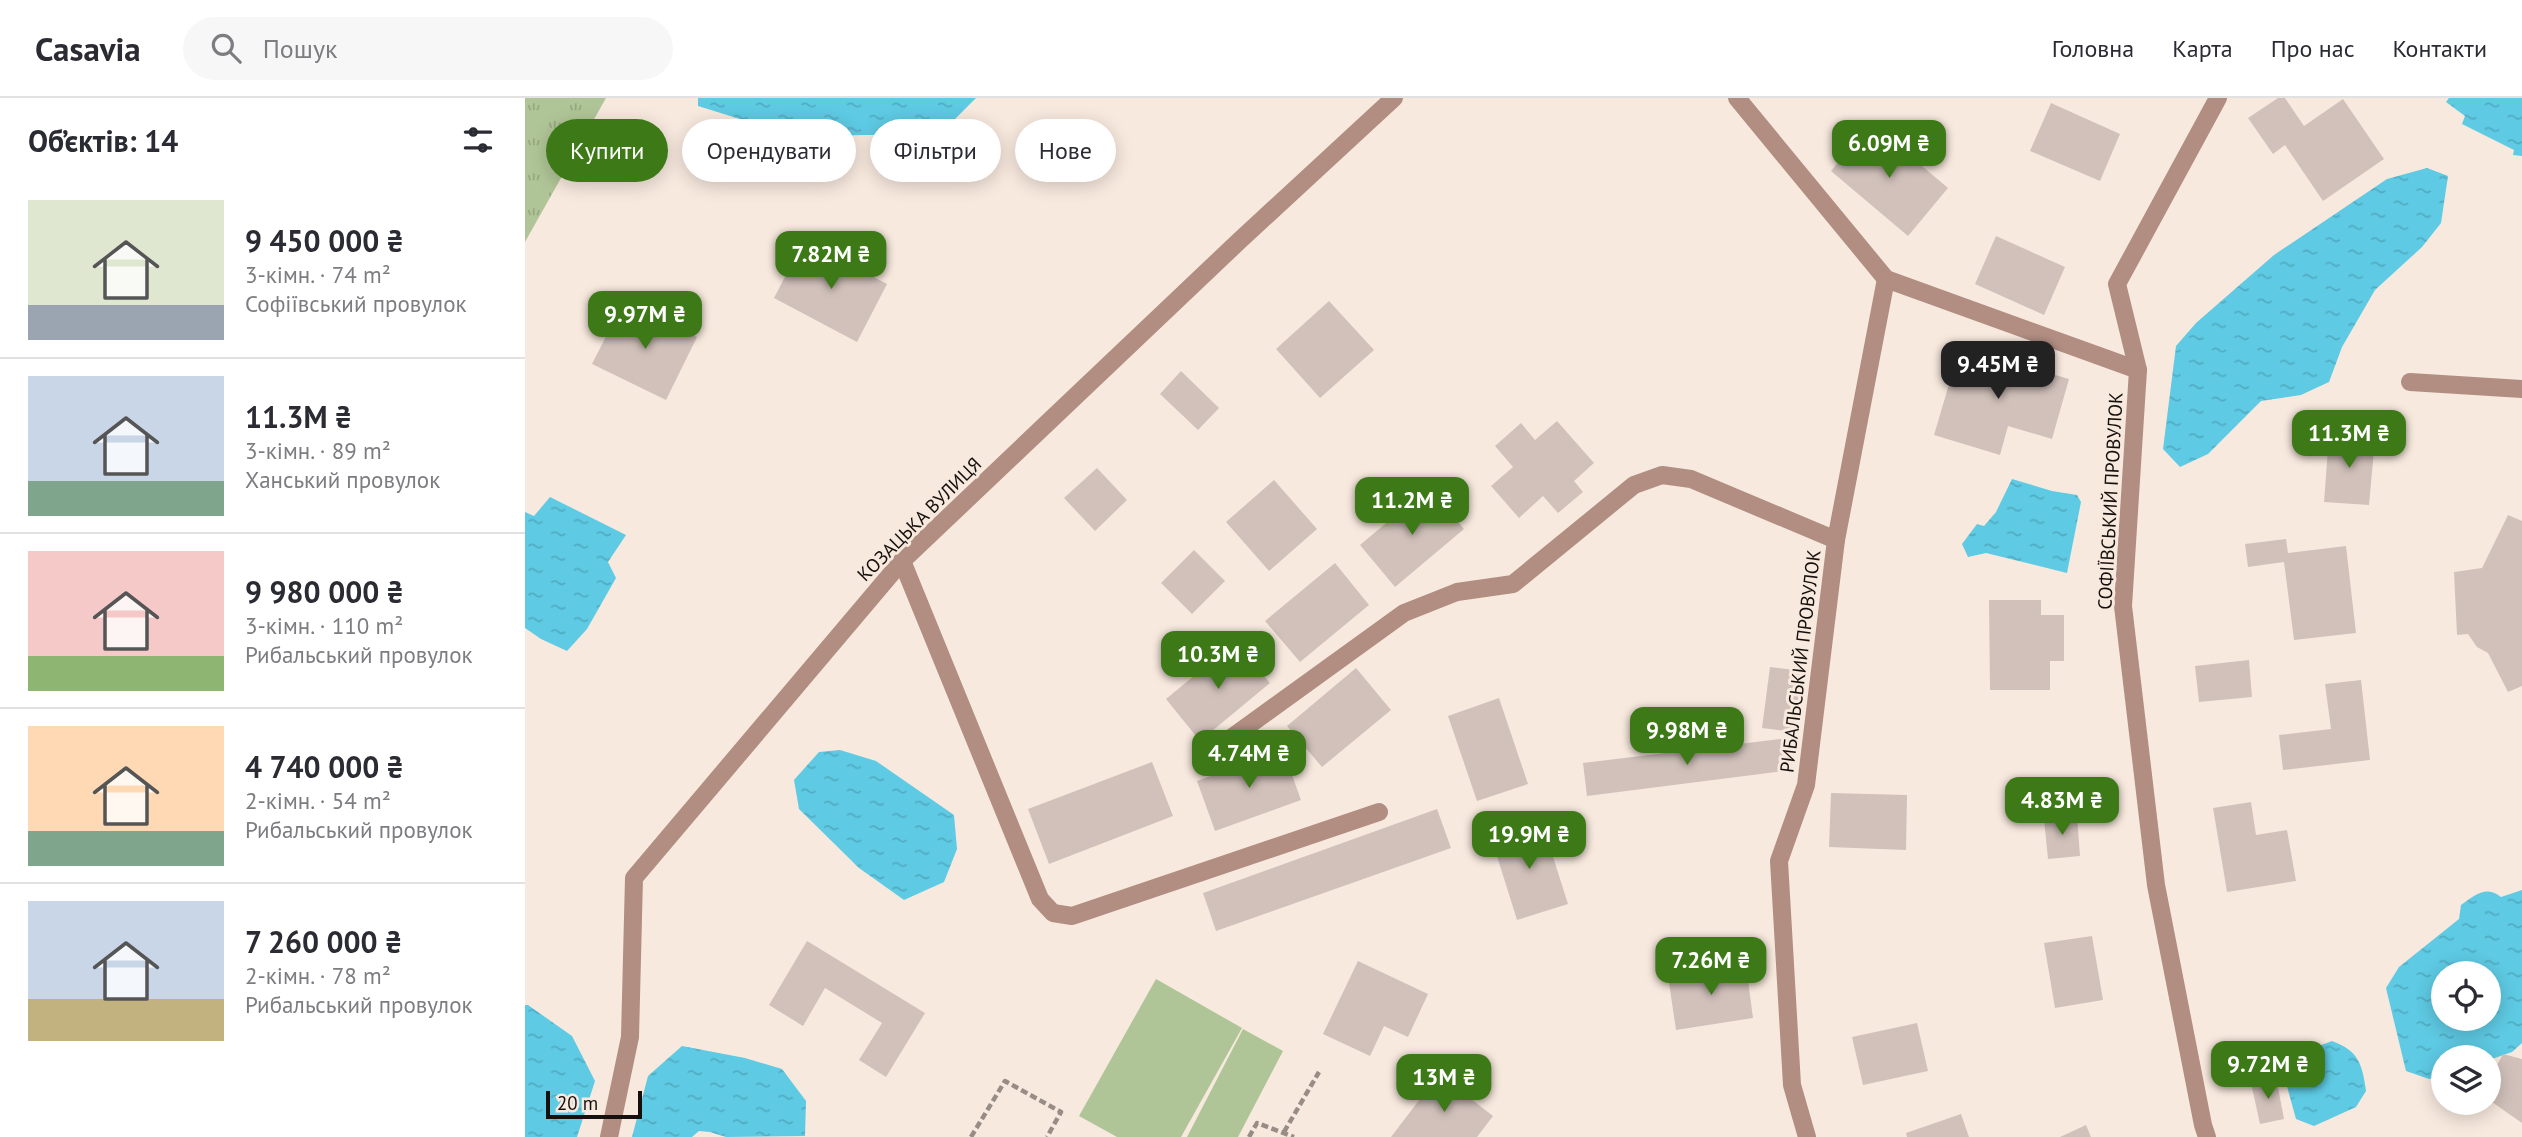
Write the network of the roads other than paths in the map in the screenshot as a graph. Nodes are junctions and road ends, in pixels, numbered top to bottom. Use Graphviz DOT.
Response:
graph roads {
  1 [pos="1394,98"];
  2 [pos="1737,98"];
  3 [pos="2218,98"];
  4 [pos="1887,279"];
  5 [pos="2138,370"];
  6 [pos="2410,382"];
  7 [pos="2522,389"];
  8 [pos="1836,540"];
  9 [pos="902,561"];
  10 [pos="1202,759"];
  11 [pos="1380,812"];
  12 [pos="609,1137"];
  13 [pos="1807,1137"];
  14 [pos="2207,1137"];
  1 -- 9 [label="street, КОЗАЦЬКА ВУЛИЦЯ"];
  2 -- 4 [label="street"];
  3 -- 5 [label="street, СОФІЇВСЬКИЙ ПРОВУЛОК"];
  4 -- 5 [label="street"];
  4 -- 8 [label="street"];
  5 -- 14 [label="street, СОФІЇВСЬКИЙ ПРОВУЛОК"];
  6 -- 7 [label="street"];
  8 -- 10 [label="street, РИБАЛЬСЬКИЙ ПРОВУЛОК"];
  8 -- 13 [label="street, РИБАЛЬСЬКИЙ ПРОВУЛОК"];
  9 -- 11 [label="street"];
  9 -- 12 [label="street, КОЗАЦЬКА ВУЛИЦЯ"];
}
